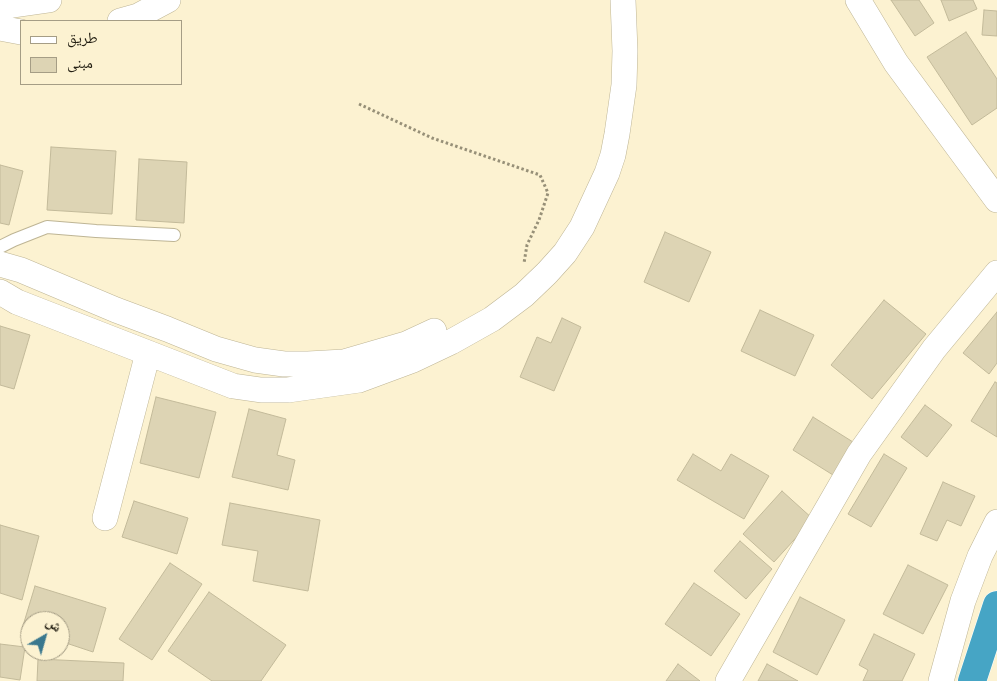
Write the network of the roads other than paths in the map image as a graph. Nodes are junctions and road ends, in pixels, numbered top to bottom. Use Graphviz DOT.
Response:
graph roads {
  1 [pos="50,0"];
  2 [pos="168,0"];
  3 [pos="606,0"];
  4 [pos="623,0"];
  5 [pos="858,0"];
  6 [pos="0,7"];
  7 [pos="124,20"];
  8 [pos="0,28"];
  9 [pos="20,32"];
  10 [pos="997,200"];
  11 [pos="174,235"];
  12 [pos="0,247"];
  13 [pos="0,264"];
  14 [pos="997,273"];
  15 [pos="0,292"];
  16 [pos="148,353"];
  17 [pos="105,518"];
  18 [pos="997,522"];
  19 [pos="997,605"];
  20 [pos="997,659"];
  21 [pos="728,681"];
  22 [pos="941,681"];
  23 [pos="972,681"];
  24 [pos="990,681"];
  1 -- 6 [label="street"];
  2 -- 7 [label="street"];
  3 -- 13 [label="street"];
  4 -- 16 [label="street"];
  5 -- 10 [label="street"];
  8 -- 9 [label="street"];
  11 -- 12 [label="lane"];
  14 -- 21 [label="street"];
  15 -- 16 [label="street"];
  16 -- 17 [label="street"];
  18 -- 22 [label="street"];
  19 -- 23 [label="highway"];
  20 -- 24 [label="highway"];
}
